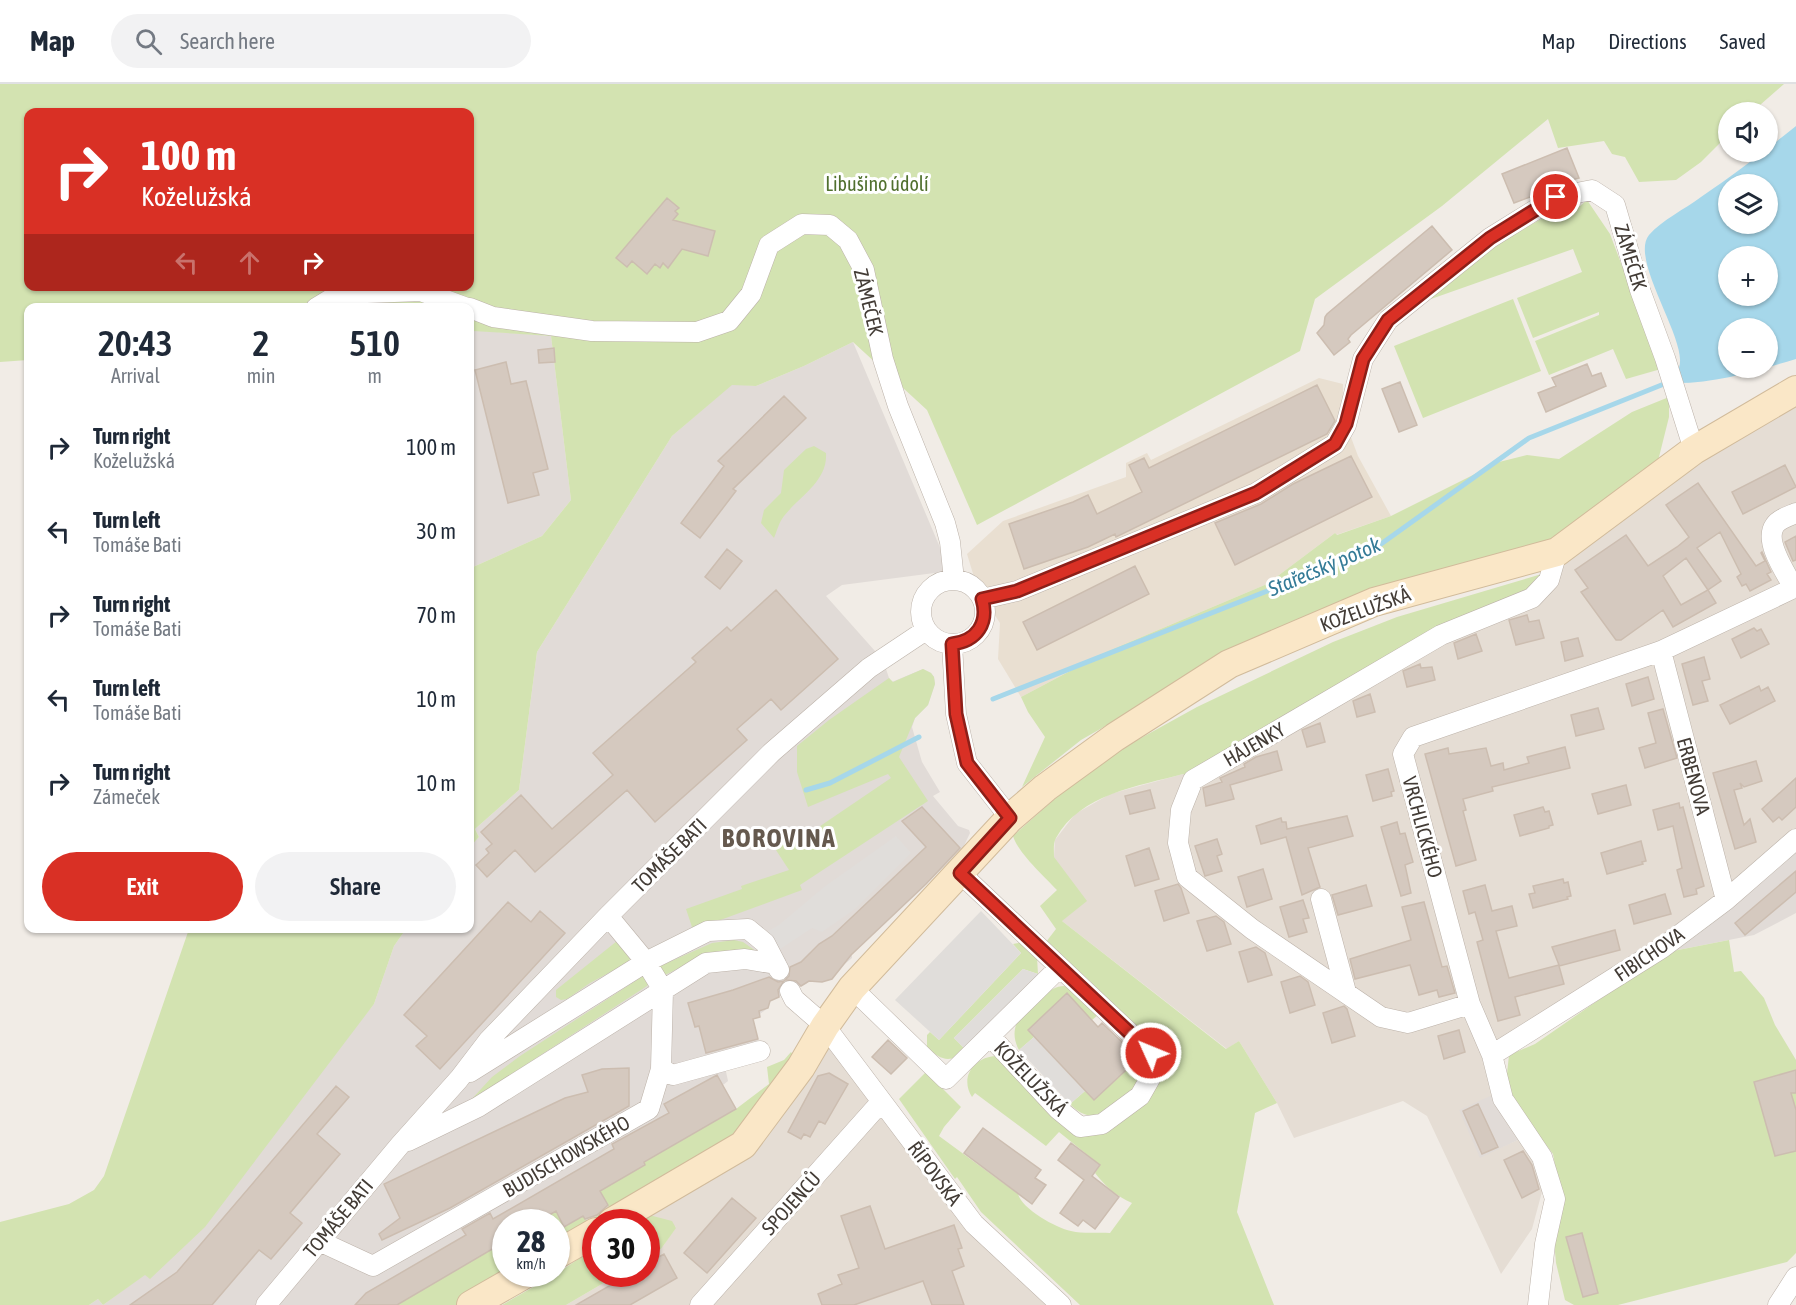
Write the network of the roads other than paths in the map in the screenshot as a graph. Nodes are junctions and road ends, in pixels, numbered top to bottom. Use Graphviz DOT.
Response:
graph roads {
  1 [pos="420,291"];
  2 [pos="420,291"];
  3 [pos="324,303"];
  4 [pos="454,303"];
  5 [pos="474,310"];
  6 [pos="1796,390"];
  7 [pos="1694,450"];
  8 [pos="1796,513"];
  9 [pos="1557,552"];
  10 [pos="954,580"];
  11 [pos="1795,588"];
  12 [pos="982,599"];
  13 [pos="926,630"];
  14 [pos="952,644"];
  15 [pos="1661,651"];
  16 [pos="1010,818"];
  17 [pos="1796,839"];
  18 [pos="960,873"];
  19 [pos="1321,898"];
  20 [pos="1726,900"];
  21 [pos="608,916"];
  22 [pos="646,962"];
  23 [pos="1059,968"];
  24 [pos="852,988"];
  25 [pos="663,990"];
  26 [pos="790,992"];
  27 [pos="1346,992"];
  28 [pos="1470,1004"];
  29 [pos="825,1026"];
  30 [pos="990,1036"];
  31 [pos="760,1051"];
  32 [pos="1492,1055"];
  33 [pos="661,1069"];
  34 [pos="459,1078"];
  35 [pos="881,1102"];
  36 [pos="400,1145"];
  37 [pos="634,1209"];
  38 [pos="320,1241"];
  39 [pos="1796,1277"];
  40 [pos="502,1287"];
  41 [pos="266,1305"];
  42 [pos="471,1305"];
  43 [pos="700,1305"];
  44 [pos="1060,1305"];
  45 [pos="1538,1305"];
  46 [pos="1778,1305"];
  1 -- 3 [label="street, ZÁMEČEK"];
  2 -- 4 [label="street, ZÁMEČEK"];
  5 -- 10 [label="street, ZÁMEČEK"];
  6 -- 7 [label="main road, KOŽELUŽSKÁ"];
  7 -- 9 [label="main road, KOŽELUŽSKÁ"];
  7 -- 12 [label="street, ZÁMEČEK"];
  8 -- 11 [label="street, VRCHLICKÉHO"];
  9 -- 16 [label="main road, KOŽELUŽSKÁ"];
  9 -- 27 [label="street, HÁJENKY"];
  10 -- 12 [label="street"];
  10 -- 13 [label="street"];
  11 -- 15 [label="street, VRCHLICKÉHO"];
  12 -- 14 [label="street"];
  13 -- 14 [label="street"];
  13 -- 21 [label="street, TOMÁŠE BATI"];
  14 -- 16 [label="street"];
  15 -- 20 [label="street, ERBENOVA"];
  15 -- 28 [label="street, VRCHLICKÉHO"];
  16 -- 18 [label="main road, KOŽELUŽSKÁ"];
  17 -- 20 [label="street, FIBICHOVA"];
  18 -- 23 [label="street, KOŽELUŽSKÁ"];
  18 -- 24 [label="main road, KOŽELUŽSKÁ"];
  19 -- 27 [label="street"];
  20 -- 32 [label="street, FIBICHOVA"];
  21 -- 22 [label="street"];
  21 -- 34 [label="street, TOMÁŠE BATI"];
  22 -- 25 [label="street"];
  22 -- 25 [label="street, TOMÁŠE BATI"];
  22 -- 34 [label="street, TOMÁŠE BATI"];
  23 -- 30 [label="street, KOŽELUŽSKÁ"];
  23 -- 30 [label="street, KOŽELUŽSKÁ"];
  24 -- 29 [label="main road, KOŽELUŽSKÁ"];
  24 -- 30 [label="street, KOŽELUŽSKÁ"];
  25 -- 33 [label="street"];
  25 -- 36 [label="street"];
  26 -- 29 [label="street"];
  27 -- 28 [label="street, HÁJENKY"];
  28 -- 32 [label="street, VRCHLICKÉHO"];
  29 -- 35 [label="street, ŘÍPOVSKÁ"];
  29 -- 37 [label="main road, KOŽELUŽSKÁ"];
  31 -- 33 [label="street"];
  32 -- 45 [label="street, VRCHLICKÉHO"];
  33 -- 38 [label="street, BUDISCHOWSKÉHO"];
  34 -- 36 [label="street, TOMÁŠE BATI"];
  35 -- 43 [label="street, SPOJENCŮ"];
  35 -- 44 [label="street, ŘÍPOVSKÁ"];
  36 -- 38 [label="street, TOMÁŠE BATI"];
  38 -- 41 [label="street, TOMÁŠE BATI"];
  39 -- 46 [label="street"];
  40 -- 42 [label="main road"];
}
